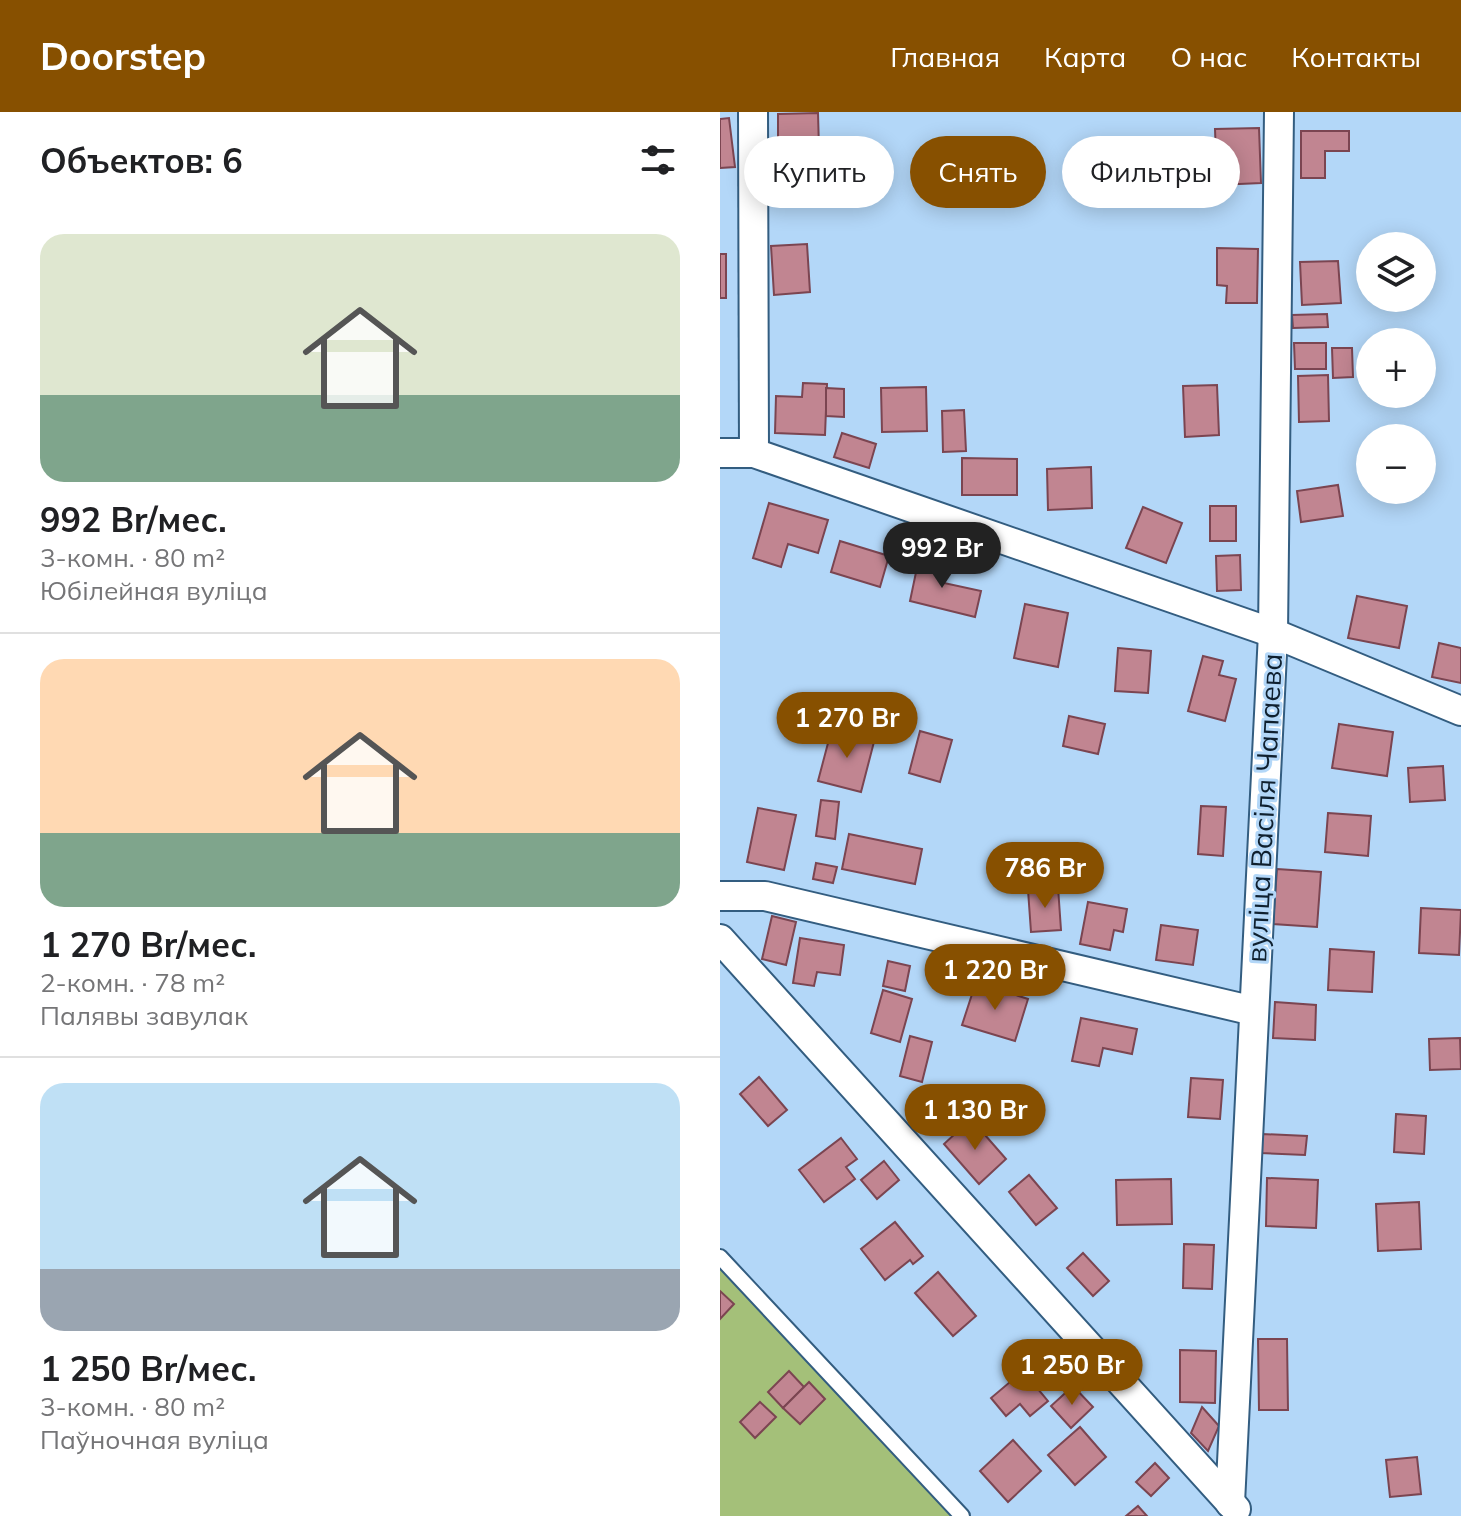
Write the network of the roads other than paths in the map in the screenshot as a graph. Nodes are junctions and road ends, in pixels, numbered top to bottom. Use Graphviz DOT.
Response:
graph roads {
  1 [pos="753,112"];
  2 [pos="1279,112"];
  3 [pos="720,453"];
  4 [pos="754,453"];
  5 [pos="1273,633"];
  6 [pos="1461,711"];
  7 [pos="720,896"];
  8 [pos="720,939"];
  9 [pos="1254,1011"];
  10 [pos="720,1257"];
  11 [pos="1236,1510"];
  12 [pos="962,1516"];
  1 -- 4 [label="street"];
  2 -- 5 [label="street, вуліца Васіля Чапаева"];
  3 -- 4 [label="street"];
  4 -- 5 [label="street"];
  5 -- 6 [label="street"];
  5 -- 9 [label="street, вуліца Васіля Чапаева"];
  7 -- 9 [label="street"];
  8 -- 11 [label="street"];
  9 -- 11 [label="street, вуліца Васіля Чапаева"];
  10 -- 12 [label="lane"];
}
